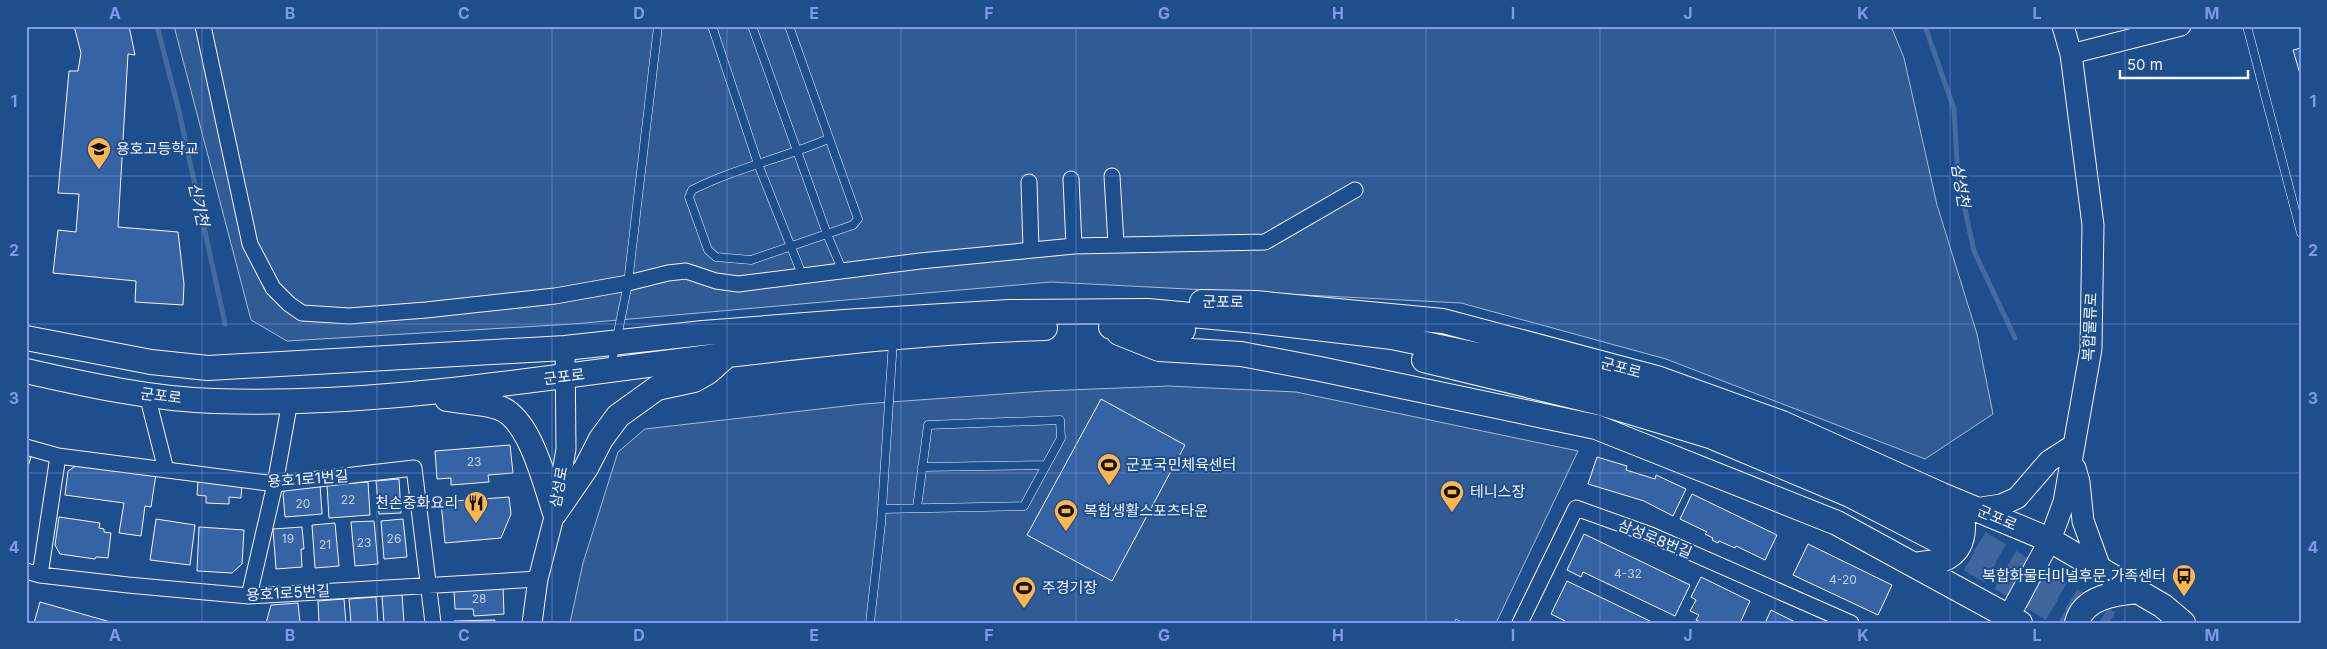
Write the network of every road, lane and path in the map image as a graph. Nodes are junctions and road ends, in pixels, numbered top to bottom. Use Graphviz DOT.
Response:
graph roads {
  1 [pos="203,26"];
  2 [pos="658,26"];
  3 [pos="712,26"];
  4 [pos="752,26"];
  5 [pos="789,26"];
  6 [pos="2063,26"];
  7 [pos="2182,26"];
  8 [pos="2247,26"];
  9 [pos="2071,54"];
  10 [pos="828,139"];
  11 [pos="797,153"];
  12 [pos="758,164"];
  13 [pos="1112,176"];
  14 [pos="1071,179"];
  15 [pos="1029,182"];
  16 [pos="1356,190"];
  17 [pos="2301,233"];
  18 [pos="827,234"];
  19 [pos="1116,244"];
  20 [pos="1074,246"];
  21 [pos="791,247"];
  22 [pos="1031,250"];
  23 [pos="843,272"];
  24 [pos="803,277"];
  25 [pos="628,283"];
  26 [pos="1009,312"];
  27 [pos="844,322"];
  28 [pos="1103,326"];
  29 [pos="894,336"];
  30 [pos="26,338"];
  31 [pos="614,342"];
  32 [pos="565,348"];
  33 [pos="754,353"];
  34 [pos="727,355"];
  35 [pos="26,371"];
  36 [pos="610,372"];
  37 [pos="566,377"];
  38 [pos="147,395"];
  39 [pos="418,395"];
  40 [pos="290,401"];
  41 [pos="26,447"];
  42 [pos="2073,451"];
  43 [pos="58,456"];
  44 [pos="1046,465"];
  45 [pos="922,467"];
  46 [pos="166,470"];
  47 [pos="275,484"];
  48 [pos="917,508"];
  49 [pos="882,509"];
  50 [pos="555,513"];
  51 [pos="1956,519"];
  52 [pos="2050,540"];
  53 [pos="1915,565"];
  54 [pos="2100,568"];
  55 [pos="33,573"];
  56 [pos="538,579"];
  57 [pos="430,584"];
  58 [pos="2138,591"];
  59 [pos="249,596"];
  60 [pos="2011,620"];
  61 [pos="433,623"];
  62 [pos="532,623"];
  63 [pos="870,623"];
  64 [pos="1520,623"];
  65 [pos="1851,623"];
  66 [pos="2077,623"];
  67 [pos="2184,623"];
  1 -- 25 [label="street"];
  2 -- 25 [label="lane"];
  3 -- 12 [label="lane"];
  4 -- 11 [label="lane"];
  5 -- 10 [label="lane"];
  6 -- 9 [label="main road, 복합물류로"];
  7 -- 9 [label="street"];
  8 -- 17 [label="lane"];
  9 -- 42 [label="main road, 복합물류로"];
  10 -- 11 [label="lane"];
  10 -- 18 [label="lane"];
  11 -- 12 [label="lane"];
  11 -- 18 [label="lane"];
  12 -- 21 [label="lane"];
  12 -- 21 [label="lane"];
  13 -- 19 [label="street"];
  14 -- 20 [label="street"];
  15 -- 22 [label="street"];
  16 -- 19 [label="street"];
  18 -- 21 [label="lane"];
  18 -- 23 [label="lane"];
  19 -- 20 [label="street"];
  20 -- 22 [label="street"];
  21 -- 24 [label="lane"];
  22 -- 23 [label="street"];
  23 -- 24 [label="street"];
  24 -- 25 [label="street"];
  25 -- 31 [label="lane"];
  26 -- 27 [label="main road, 군포로"];
  26 -- 51 [label="main road, 군포로"];
  26 -- 51 [label="main road, 군포로"];
  27 -- 31 [label="main road, 군포로"];
  27 -- 33 [label="main road"];
  28 -- 29 [label="main road, 군포로"];
  28 -- 51 [label="main road, 군포로"];
  28 -- 53 [label="main road, 군포로"];
  29 -- 33 [label="main road, 군포로"];
  29 -- 49 [label="lane"];
  30 -- 32 [label="main road, 군포로"];
  31 -- 32 [label="main road, 군포로"];
  31 -- 36 [label="lane"];
  32 -- 37 [label="street, 삼성로"];
  33 -- 34 [label="main road, 군포로"];
  34 -- 36 [label="main road, 군포로"];
  34 -- 50 [label="main road"];
  35 -- 38 [label="main road, 군포로"];
  36 -- 37 [label="main road, 군포로"];
  37 -- 39 [label="main road, 군포로"];
  37 -- 50 [label="street, 삼성로"];
  38 -- 40 [label="main road, 군포로"];
  38 -- 46 [label="street"];
  39 -- 40 [label="main road, 군포로"];
  39 -- 50 [label="main road"];
  40 -- 47 [label="street"];
  41 -- 43 [label="street, 용호1로1번길"];
  42 -- 51 [label="main road"];
  42 -- 52 [label="main road, 복합물류로"];
  42 -- 54 [label="main road"];
  43 -- 46 [label="street, 용호1로1번길"];
  43 -- 55 [label="street"];
  44 -- 45 [label="lane"];
  44 -- 45 [label="lane"];
  44 -- 48 [label="lane"];
  45 -- 48 [label="lane"];
  46 -- 47 [label="street, 용호1로1번길"];
  47 -- 57 [label="street, 용호1로1번길"];
  47 -- 59 [label="street"];
  48 -- 49 [label="lane"];
  49 -- 63 [label="lane"];
  50 -- 56 [label="street, 삼성로"];
  51 -- 52 [label="main road, 군포로"];
  51 -- 53 [label="main road"];
  52 -- 54 [label="main road, 군포로"];
  52 -- 60 [label="main road, 복합물류로"];
  53 -- 60 [label="main road, 군포로"];
  54 -- 58 [label="main road, 군포로"];
  55 -- 59 [label="street, 용호1로5번길"];
  56 -- 57 [label="street, 용호1로5번길"];
  56 -- 62 [label="street, 삼성로"];
  57 -- 59 [label="street, 용호1로5번길"];
  57 -- 61 [label="street"];
  58 -- 66 [label="main road"];
  58 -- 67 [label="main road, 군포로"];
  64 -- 65 [label="street, 삼성로8번길"];
}
